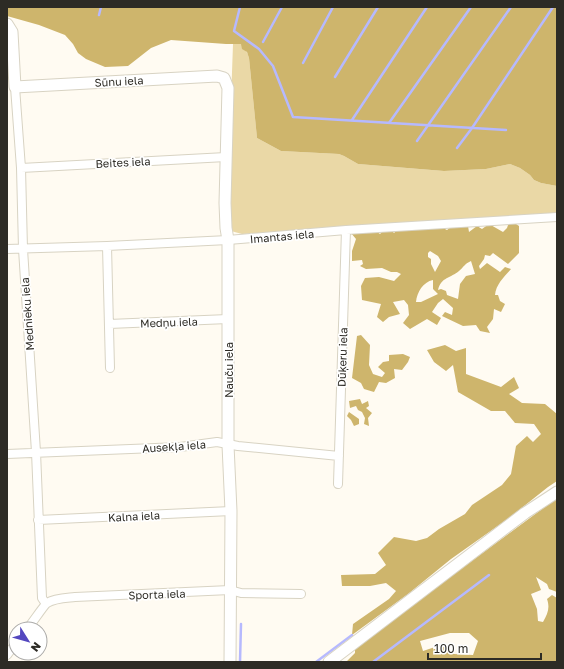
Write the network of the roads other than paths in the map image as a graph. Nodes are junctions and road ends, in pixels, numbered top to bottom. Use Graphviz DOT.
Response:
graph roads {
  1 [pos="7,24"];
  2 [pos="224,78"];
  3 [pos="15,87"];
  4 [pos="226,157"];
  5 [pos="20,168"];
  6 [pos="557,217"];
  7 [pos="346,230"];
  8 [pos="228,240"];
  9 [pos="107,246"];
  10 [pos="7,249"];
  11 [pos="23,249"];
  12 [pos="228,319"];
  13 [pos="109,324"];
  14 [pos="110,368"];
  15 [pos="228,445"];
  16 [pos="36,452"];
  17 [pos="7,454"];
  18 [pos="339,456"];
  19 [pos="338,484"];
  20 [pos="557,492"];
  21 [pos="231,511"];
  22 [pos="38,520"];
  23 [pos="230,590"];
  24 [pos="301,594"];
  25 [pos="46,604"];
  26 [pos="33,621"];
  27 [pos="230,662"];
  28 [pos="329,662"];
  1 -- 3 [label="street, Mednieku iela"];
  2 -- 3 [label="street, Sūnu iela"];
  2 -- 4 [label="street, Nauču iela"];
  3 -- 5 [label="street, Mednieku iela"];
  4 -- 5 [label="street, Beites iela"];
  4 -- 8 [label="street, Nauču iela"];
  5 -- 11 [label="street, Mednieku iela"];
  6 -- 7 [label="street, Imantas iela"];
  7 -- 8 [label="street, Imantas iela"];
  7 -- 18 [label="street, Dūķeru iela"];
  8 -- 9 [label="street, Imantas iela"];
  8 -- 12 [label="street, Nauču iela"];
  9 -- 11 [label="street, Imantas iela"];
  9 -- 13 [label="street"];
  10 -- 11 [label="street, Imantas iela"];
  11 -- 16 [label="street, Mednieku iela"];
  12 -- 13 [label="street, Medņu iela"];
  12 -- 15 [label="street, Nauču iela"];
  13 -- 14 [label="street"];
  15 -- 16 [label="street, Ausekļa iela"];
  15 -- 18 [label="street, Ausekļa iela"];
  15 -- 21 [label="street, Nauču iela"];
  16 -- 17 [label="street, Ausekļa iela"];
  16 -- 22 [label="street, Mednieku iela"];
  18 -- 19 [label="street, Dūķeru iela"];
  20 -- 28 [label="street"];
  21 -- 22 [label="street, Kalna iela"];
  21 -- 23 [label="street, Nauču iela"];
  22 -- 25 [label="street, Mednieku iela"];
  23 -- 24 [label="street, Sporta iela"];
  23 -- 25 [label="street, Sporta iela"];
  23 -- 27 [label="street, Nauču iela"];
  25 -- 26 [label="street"];
}
